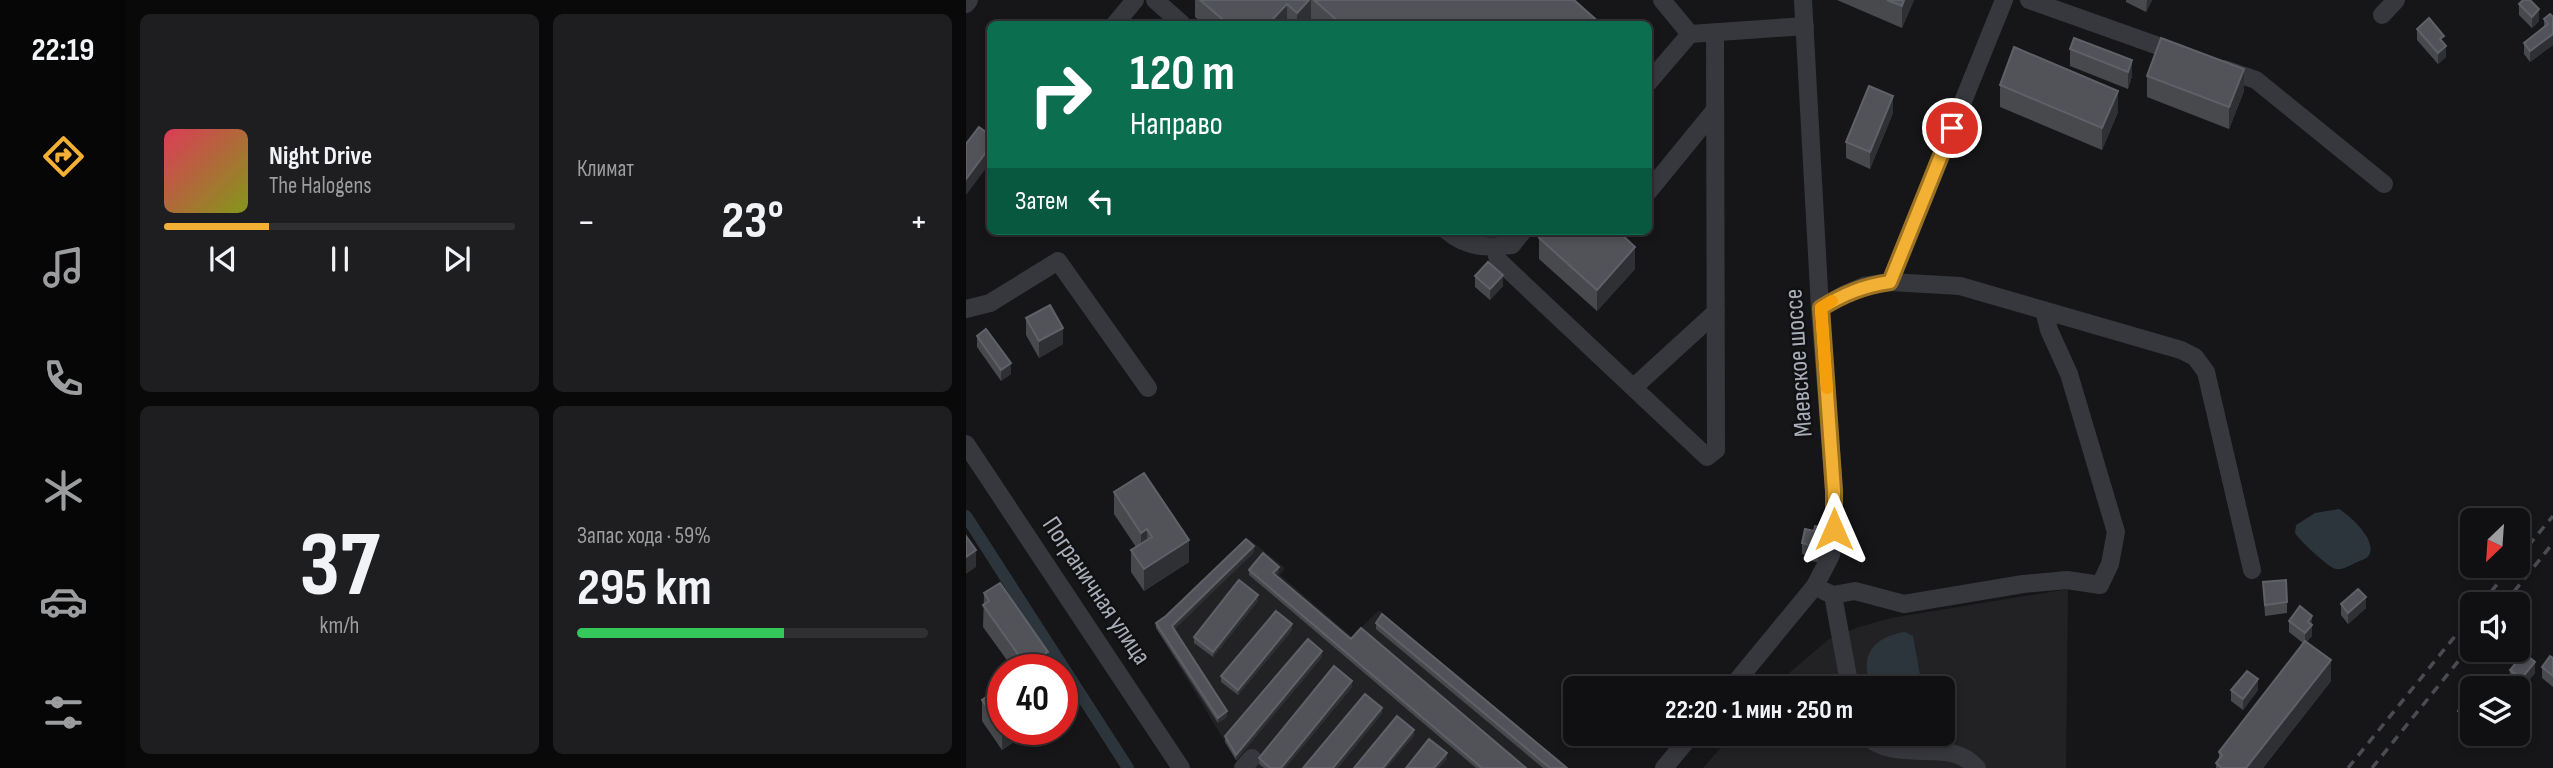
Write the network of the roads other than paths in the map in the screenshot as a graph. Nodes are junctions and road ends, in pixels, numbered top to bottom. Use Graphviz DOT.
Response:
graph roads {
  1 [pos="1135,0"];
  2 [pos="1155,0"];
  3 [pos="1662,0"];
  4 [pos="1803,0"];
  5 [pos="2004,0"];
  6 [pos="2029,0"];
  7 [pos="2396,0"];
  8 [pos="2382,15"];
  9 [pos="1118,21"];
  10 [pos="1179,21"];
  11 [pos="1805,26"];
  12 [pos="1715,32"];
  13 [pos="1690,34"];
  14 [pos="1652,78"];
  15 [pos="1716,110"];
  16 [pos="2384,184"];
  17 [pos="1652,187"];
  18 [pos="1452,235"];
  19 [pos="1520,235"];
  20 [pos="1495,247"];
  21 [pos="1890,282"];
  22 [pos="1821,308"];
  23 [pos="966,309"];
  24 [pos="2045,310"];
  25 [pos="1716,312"];
  26 [pos="1634,387"];
  27 [pos="1148,388"];
  28 [pos="966,444"];
  29 [pos="2252,570"];
  30 [pos="1815,586"];
  31 [pos="1833,595"];
  32 [pos="1741,676"];
  33 [pos="1848,676"];
  34 [pos="1682,746"];
  35 [pos="1877,746"];
  36 [pos="1181,768"];
  37 [pos="1664,768"];
  38 [pos="1977,768"];
  1 -- 9 [label="street"];
  2 -- 10 [label="street"];
  3 -- 13 [label="street"];
  4 -- 11 [label="street, Маевское шоссе"];
  5 -- 21 [label="street"];
  6 -- 16 [label="street"];
  7 -- 8 [label="street"];
  11 -- 12 [label="street"];
  11 -- 22 [label="street, Маевское шоссе"];
  12 -- 13 [label="street"];
  12 -- 15 [label="street"];
  13 -- 14 [label="street"];
  15 -- 17 [label="street"];
  15 -- 25 [label="street"];
  18 -- 20 [label="street"];
  19 -- 20 [label="street"];
  20 -- 26 [label="street"];
  21 -- 22 [label="street"];
  21 -- 24 [label="street"];
  22 -- 30 [label="street, Маевское шоссе"];
  23 -- 27 [label="street"];
  24 -- 29 [label="street"];
  24 -- 31 [label="street"];
  25 -- 26 [label="street"];
  25 -- 26 [label="street"];
  28 -- 36 [label="street, Пограничная улица"];
  30 -- 31 [label="street"];
  30 -- 32 [label="street, Маевское шоссе"];
  31 -- 33 [label="street"];
  34 -- 37 [label="street"];
  35 -- 38 [label="street"];
}
